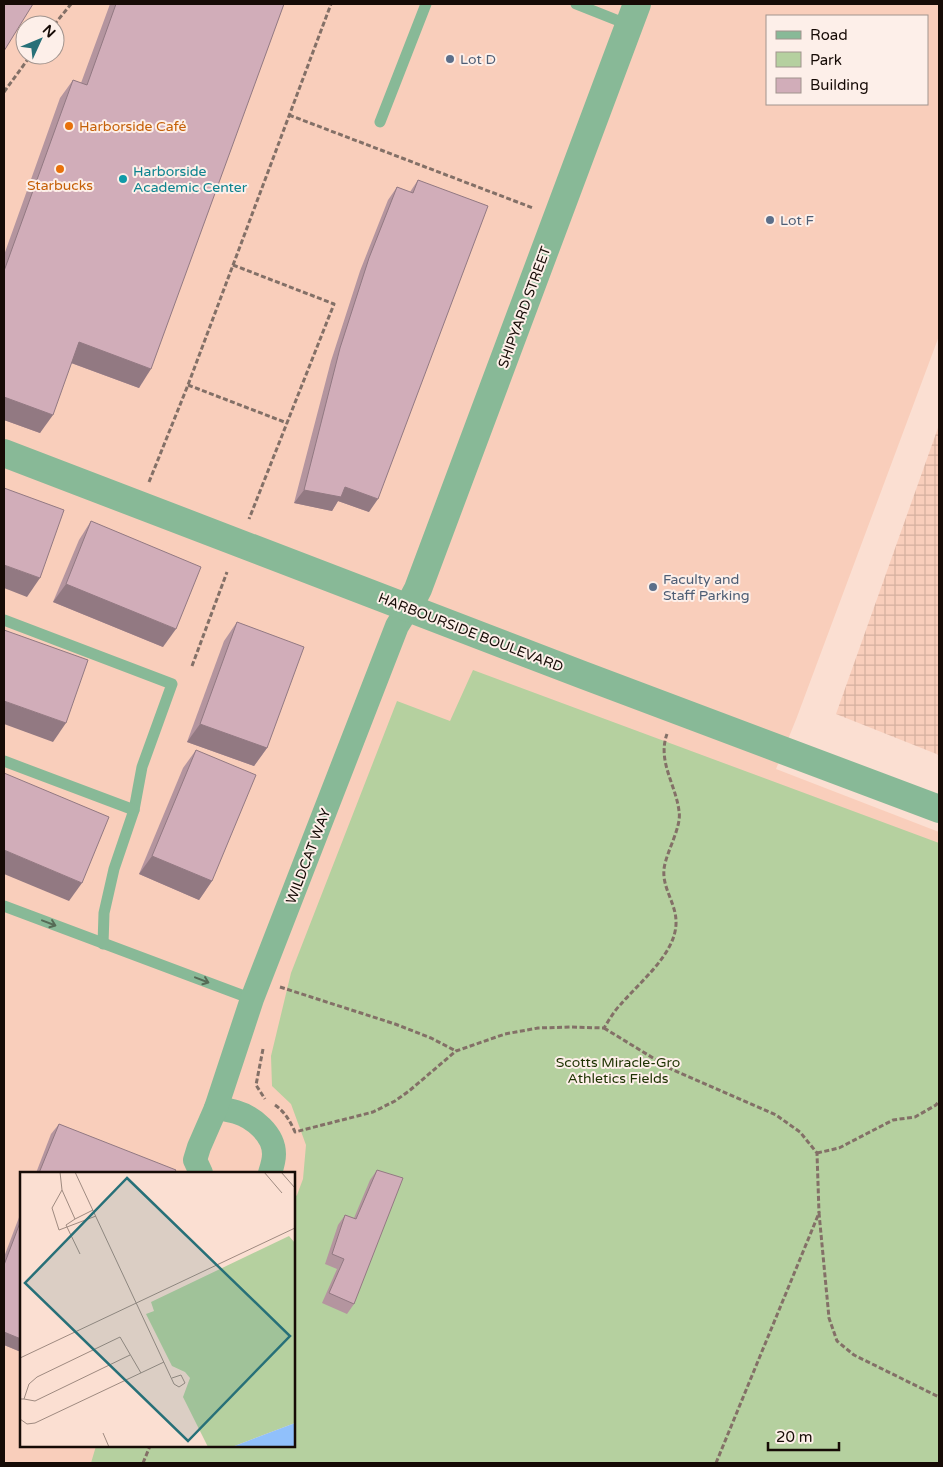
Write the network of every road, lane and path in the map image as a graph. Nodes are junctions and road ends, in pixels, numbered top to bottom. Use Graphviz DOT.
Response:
graph roads {
  1 [pos="71,4"];
  2 [pos="331,4"];
  3 [pos="426,4"];
  4 [pos="576,4"];
  5 [pos="633,14"];
  6 [pos="62,15"];
  7 [pos="24,65"];
  8 [pos="4,92"];
  9 [pos="289,115"];
  10 [pos="380,122"];
  11 [pos="537,210"];
  12 [pos="233,265"];
  13 [pos="188,385"];
  14 [pos="287,423"];
  15 [pos="4,453"];
  16 [pos="147,486"];
  17 [pos="247,524"];
  18 [pos="227,572"];
  19 [pos="408,608"];
  20 [pos="4,620"];
  21 [pos="192,666"];
  22 [pos="669,728"];
  23 [pos="4,760"];
  24 [pos="939,809"];
  25 [pos="134,810"];
  26 [pos="4,906"];
  27 [pos="103,944"];
  28 [pos="257,990"];
  29 [pos="604,1028"];
  30 [pos="263,1047"];
  31 [pos="456,1051"];
  32 [pos="939,1101"];
  33 [pos="216,1108"];
  34 [pos="816,1153"];
  35 [pos="200,1172"];
  36 [pos="270,1172"];
  37 [pos="819,1213"];
  38 [pos="939,1398"];
  39 [pos="150,1447"];
  40 [pos="143,1463"];
  41 [pos="716,1463"];
  1 -- 6 [label="path"];
  2 -- 9 [label="path"];
  3 -- 10 [label="lane"];
  4 -- 5 [label="lane"];
  5 -- 19 [label="street, SHIPYARD STREET"];
  7 -- 8 [label="path"];
  9 -- 11 [label="path"];
  9 -- 12 [label="path"];
  12 -- 13 [label="path"];
  12 -- 14 [label="path"];
  13 -- 14 [label="path"];
  13 -- 16 [label="path"];
  14 -- 17 [label="path"];
  15 -- 19 [label="street, HARBOURSIDE BOULEVARD"];
  18 -- 21 [label="path"];
  19 -- 24 [label="street, HARBOURSIDE BOULEVARD"];
  19 -- 28 [label="street, WILDCAT WAY"];
  20 -- 25 [label="lane"];
  22 -- 29 [label="path"];
  23 -- 25 [label="lane"];
  25 -- 27 [label="lane"];
  26 -- 27 [label="lane, one-way"];
  27 -- 28 [label="lane, one-way"];
  28 -- 31 [label="path"];
  28 -- 33 [label="street, WILDCAT WAY"];
  29 -- 31 [label="path"];
  29 -- 34 [label="path"];
  30 -- 31 [label="path"];
  32 -- 34 [label="path"];
  33 -- 35 [label="street, WILDCAT WAY"];
  33 -- 36 [label="street"];
  34 -- 37 [label="path"];
  37 -- 38 [label="path"];
  37 -- 41 [label="path"];
  39 -- 40 [label="path"];
}
